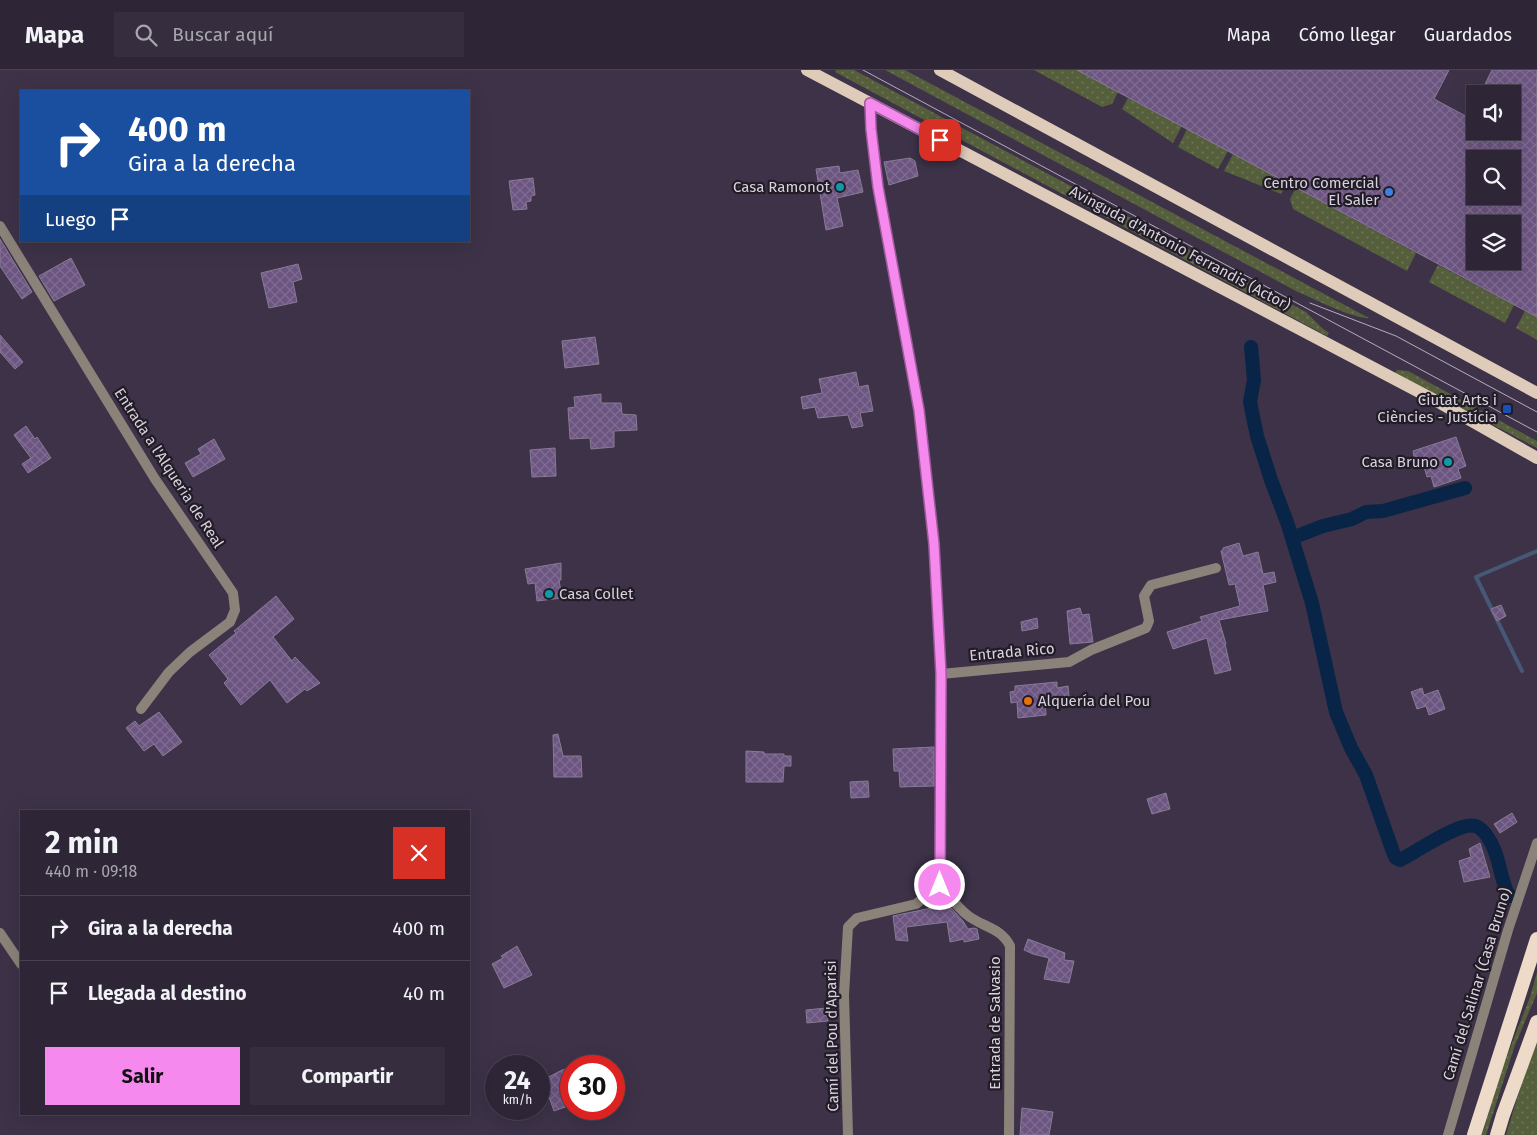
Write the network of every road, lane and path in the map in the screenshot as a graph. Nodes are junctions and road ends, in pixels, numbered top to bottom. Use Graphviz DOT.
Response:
graph roads {
  1 [pos="807,70"];
  2 [pos="940,70"];
  3 [pos="870,103"];
  4 [pos="0,226"];
  5 [pos="1537,393"];
  6 [pos="1537,458"];
  7 [pos="1216,568"];
  8 [pos="941,674"];
  9 [pos="141,709"];
  10 [pos="1537,843"];
  11 [pos="940,885"];
  12 [pos="0,933"];
  13 [pos="1537,939"];
  14 [pos="20,963"];
  15 [pos="1537,1022"];
  16 [pos="848,1135"];
  17 [pos="1010,1135"];
  18 [pos="1448,1135"];
  19 [pos="1474,1135"];
  20 [pos="1498,1135"];
  1 -- 3 [label="main road, Avinguda d'Antonio Ferrandis (Actor)"];
  2 -- 5 [label="main road"];
  3 -- 6 [label="main road, Avinguda d'Antonio Ferrandis (Actor)"];
  3 -- 8 [label="street"];
  4 -- 9 [label="street, Entrada a l'Alqueria de Real"];
  7 -- 8 [label="street, Entrada Rico"];
  8 -- 11 [label="street"];
  10 -- 18 [label="street, Camí del Salinar (Casa Bruno)"];
  11 -- 16 [label="street, Camí del Pou d'Aparisi"];
  11 -- 17 [label="street, Entrada de Salvasio"];
  12 -- 14 [label="street"];
  13 -- 19 [label="highway"];
  15 -- 20 [label="highway"];
}
